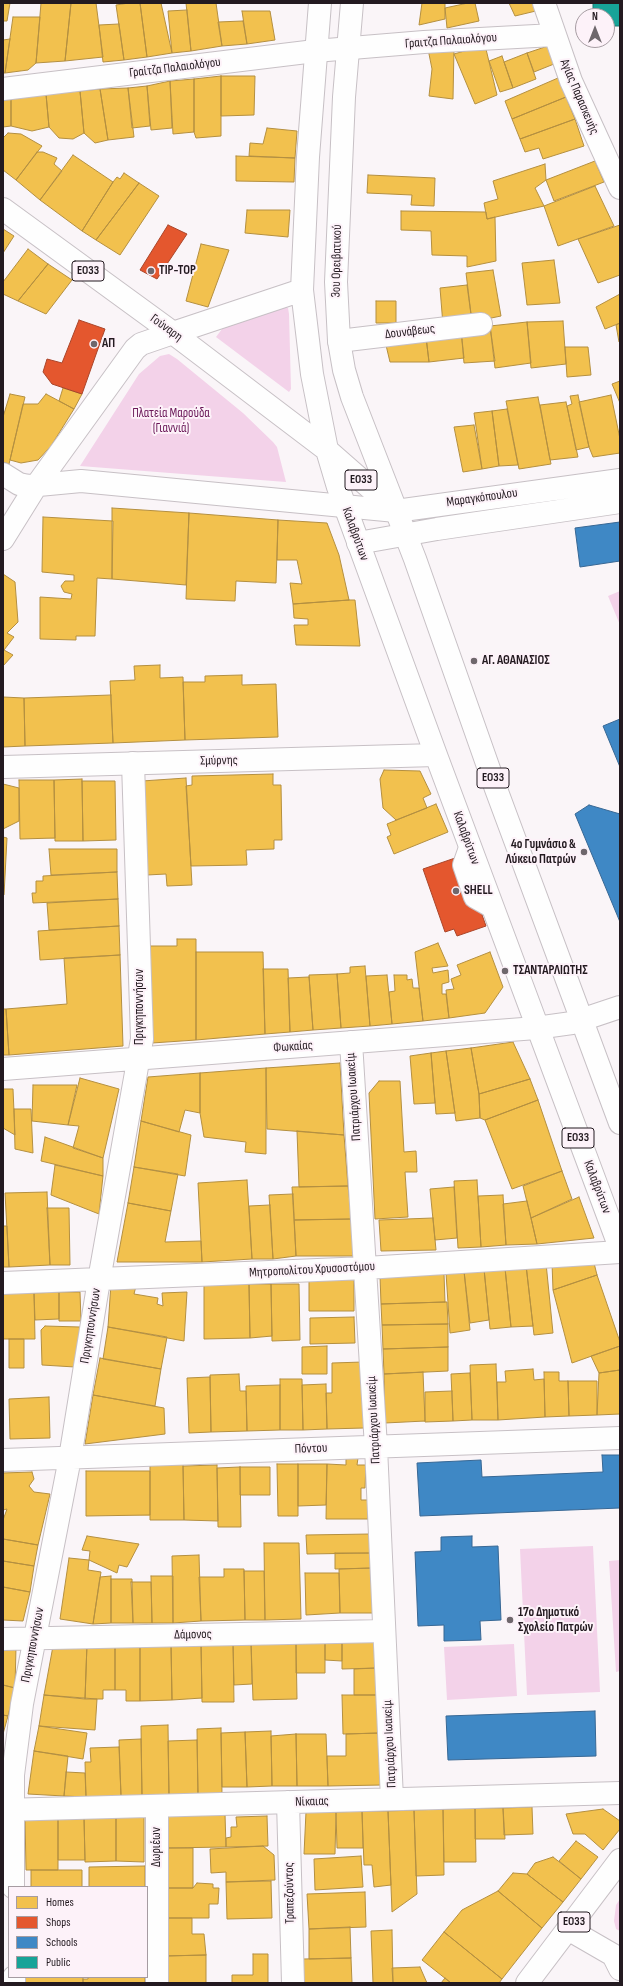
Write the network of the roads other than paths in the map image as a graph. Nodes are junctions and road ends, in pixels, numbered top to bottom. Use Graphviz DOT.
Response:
graph roads {
  1 [pos="320,3"];
  2 [pos="352,3"];
  3 [pos="544,3"];
  4 [pos="554,35"];
  5 [pos="348,49"];
  6 [pos="315,51"];
  7 [pos="3,89"];
  8 [pos="614,162"];
  9 [pos="620,188"];
  10 [pos="3,209"];
  11 [pos="302,290"];
  12 [pos="481,324"];
  13 [pos="173,333"];
  14 [pos="339,341"];
  15 [pos="327,450"];
  16 [pos="620,480"];
  17 [pos="20,481"];
  18 [pos="620,502"];
  19 [pos="344,506"];
  20 [pos="396,510"];
  21 [pos="405,534"];
  22 [pos="3,539"];
  23 [pos="358,543"];
  24 [pos="436,755"];
  25 [pos="133,763"];
  26 [pos="3,766"];
  27 [pos="620,1007"];
  28 [pos="582,1021"];
  29 [pos="536,1028"];
  30 [pos="350,1042"];
  31 [pos="140,1058"];
  32 [pos="3,1069"];
  33 [pos="619,1117"];
  34 [pos="620,1248"];
  35 [pos="620,1252"];
  36 [pos="366,1268"];
  37 [pos="99,1280"];
  38 [pos="3,1283"];
  39 [pos="620,1438"];
  40 [pos="376,1447"];
  41 [pos="70,1458"];
  42 [pos="3,1460"];
  43 [pos="384,1631"];
  44 [pos="34,1638"];
  45 [pos="3,1639"];
  46 [pos="620,1793"];
  47 [pos="392,1799"];
  48 [pos="288,1802"];
  49 [pos="157,1806"];
  50 [pos="8,1810"];
  51 [pos="620,1860"];
  52 [pos="13,1886"];
  53 [pos="568,1929"];
  54 [pos="618,1958"];
  55 [pos="157,1983"];
  56 [pos="292,1983"];
  57 [pos="527,1983"];
  1 -- 6 [label="street"];
  2 -- 5 [label="street, 3ου Ορειβατικού"];
  3 -- 4 [label="street, Αγίας Παρασκευής"];
  4 -- 5 [label="street, Γραιτζα Παλαιολόγου"];
  4 -- 8 [label="street, Αγίας Παρασκευής"];
  5 -- 6 [label="street, Γραίτζα Παλαιολόγου"];
  5 -- 14 [label="street, 3ου Ορειβατικού"];
  6 -- 7 [label="street, Γραίτζα Παλαιολόγου"];
  6 -- 11 [label="street"];
  8 -- 9 [label="street, Αγίας Παρασκευής"];
  10 -- 13 [label="street, Γούναρη / ΕΟ33"];
  11 -- 13 [label="street"];
  11 -- 15 [label="street"];
  12 -- 14 [label="street, Δουνάβεως"];
  13 -- 15 [label="street, Γούναρη / ΕΟ33"];
  13 -- 17 [label="street"];
  14 -- 20 [label="street, 3ου Ορειβατικού"];
  15 -- 19 [label="street, Καλαβρύτων / ΕΟ33"];
  15 -- 20 [label="street, ΕΟ33"];
  16 -- 20 [label="street, Μαραγκόπουλου"];
  17 -- 19 [label="street, Μαραγκόπουλου"];
  17 -- 22 [label="street"];
  18 -- 21 [label="street, Μαραγκόπουλου"];
  19 -- 20 [label="street, Μαραγκόπουλου"];
  19 -- 23 [label="street, Καλαβρύτων / ΕΟ33"];
  20 -- 21 [label="street, ΕΟ33"];
  21 -- 23 [label="street, Μαραγκόπουλου"];
  21 -- 28 [label="street, ΕΟ33"];
  23 -- 24 [label="street, Καλαβρύτων / ΕΟ33"];
  24 -- 25 [label="street, Σμύρνης"];
  24 -- 29 [label="street, Καλαβρύτων / ΕΟ33"];
  25 -- 26 [label="street, Σμύρνης"];
  25 -- 31 [label="street, Πριγκηποννήσων"];
  27 -- 28 [label="street, Φωκαίας"];
  28 -- 29 [label="street, Φωκαίας"];
  28 -- 33 [label="street, ΕΟ33"];
  29 -- 30 [label="street, Φωκαίας"];
  29 -- 34 [label="street, Καλαβρύτων / ΕΟ33"];
  30 -- 31 [label="street, Φωκαίας"];
  30 -- 36 [label="street, Πατριάρχου Ιωακείμ"];
  31 -- 32 [label="street, Φωκαίας"];
  31 -- 37 [label="street, Πριγκηποννήσων"];
  35 -- 36 [label="street, Μητροπολίτου Χρυσοστόμου"];
  36 -- 37 [label="street, Μητροπολίτου Χρυσοστόμου"];
  36 -- 40 [label="street, Πατριάρχου Ιωακείμ"];
  37 -- 38 [label="street, Μητροπολίτου Χρυσοστόμου"];
  37 -- 41 [label="street, Πριγκηποννήσων"];
  39 -- 40 [label="street, Πόντου"];
  40 -- 41 [label="street, Πόντου"];
  40 -- 43 [label="street, Πατριάρχου Ιωακείμ"];
  41 -- 42 [label="street, Πόντου"];
  41 -- 44 [label="street, Πριγκηποννήσων"];
  43 -- 44 [label="street, Δάμονος"];
  43 -- 47 [label="street, Πατριάρχου Ιωακείμ"];
  44 -- 45 [label="street, Δάμονος"];
  44 -- 50 [label="street, Πριγκηποννήσων"];
  46 -- 47 [label="street, Νίκαιας"];
  47 -- 48 [label="street, Νίκαιας"];
  48 -- 49 [label="street, Νίκαιας"];
  48 -- 56 [label="street, Τραπεζούντος"];
  49 -- 50 [label="street, Νίκαιας"];
  49 -- 55 [label="street, Δωριέων"];
  50 -- 52 [label="street, Πριγκηποννήσων"];
  51 -- 53 [label="street, ΕΟ33"];
  53 -- 54 [label="street"];
  53 -- 57 [label="street, ΕΟ33"];
}
